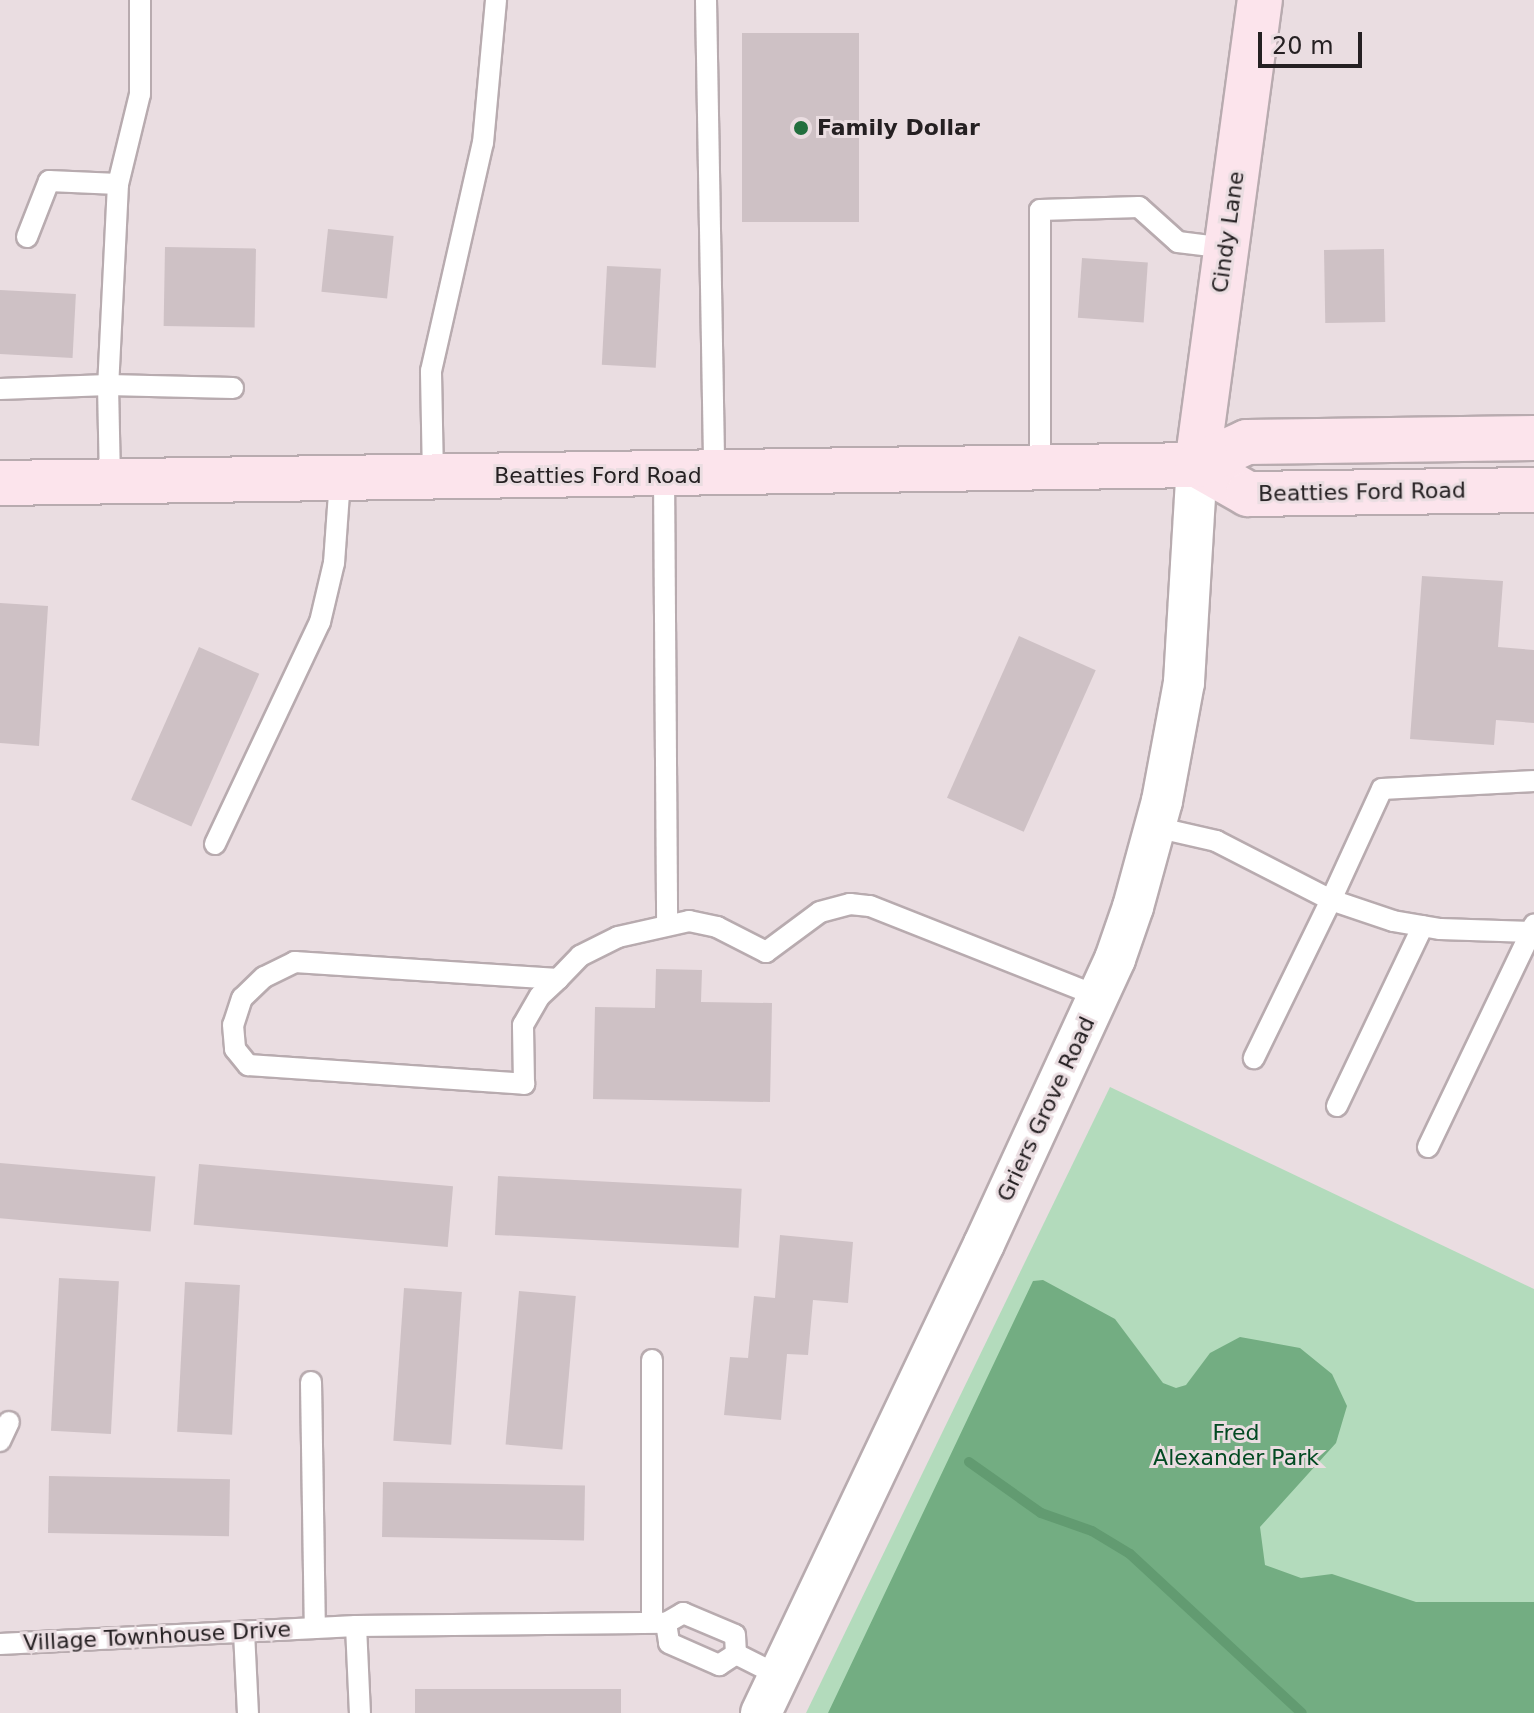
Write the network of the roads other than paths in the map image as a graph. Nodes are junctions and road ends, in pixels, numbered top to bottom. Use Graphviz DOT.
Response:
graph roads {
  1 [pos="140,0"];
  2 [pos="496,0"];
  3 [pos="706,0"];
  4 [pos="1260,0"];
  5 [pos="118,184"];
  6 [pos="27,237"];
  7 [pos="1226,248"];
  8 [pos="108,385"];
  9 [pos="233,388"];
  10 [pos="0,389"];
  11 [pos="1534,438"];
  12 [pos="1197,465"];
  13 [pos="1040,468"];
  14 [pos="664,474"];
  15 [pos="714,475"];
  16 [pos="433,477"];
  17 [pos="340,479"];
  18 [pos="110,480"];
  19 [pos="0,483"];
  20 [pos="1534,490"];
  21 [pos="1534,781"];
  22 [pos="1155,827"];
  23 [pos="215,844"];
  24 [pos="1331,900"];
  25 [pos="667,923"];
  26 [pos="1423,926"];
  27 [pos="1532,928"];
  28 [pos="558,979"];
  29 [pos="1097,996"];
  30 [pos="1254,1058"];
  31 [pos="1337,1106"];
  32 [pos="1428,1147"];
  33 [pos="652,1360"];
  34 [pos="311,1382"];
  35 [pos="9,1422"];
  36 [pos="0,1441"];
  37 [pos="659,1621"];
  38 [pos="356,1626"];
  39 [pos="315,1628"];
  40 [pos="244,1632"];
  41 [pos="0,1644"];
  42 [pos="736,1654"];
  43 [pos="780,1676"];
  44 [pos="248,1713"];
  45 [pos="360,1713"];
  46 [pos="761,1713"];
  1 -- 5 [label="lane"];
  2 -- 16 [label="lane"];
  3 -- 15 [label="lane"];
  4 -- 7 [label="main road, Cindy Lane"];
  5 -- 6 [label="lane"];
  5 -- 8 [label="lane"];
  7 -- 12 [label="main road, Cindy Lane"];
  7 -- 13 [label="lane"];
  8 -- 9 [label="lane"];
  8 -- 10 [label="lane"];
  8 -- 18 [label="lane"];
  11 -- 12 [label="main road, Beatties Ford Road"];
  12 -- 13 [label="main road, Beatties Ford Road"];
  12 -- 20 [label="main road, Beatties Ford Road"];
  12 -- 22 [label="street, Griers Grove Road"];
  13 -- 15 [label="main road, Beatties Ford Road"];
  14 -- 15 [label="main road, Beatties Ford Road"];
  14 -- 16 [label="main road, Beatties Ford Road"];
  14 -- 25 [label="lane"];
  16 -- 17 [label="main road, Beatties Ford Road"];
  17 -- 18 [label="main road, Beatties Ford Road"];
  17 -- 23 [label="lane"];
  18 -- 19 [label="main road, Beatties Ford Road"];
  21 -- 24 [label="lane"];
  22 -- 24 [label="lane"];
  22 -- 29 [label="street, Griers Grove Road"];
  24 -- 26 [label="lane"];
  24 -- 30 [label="lane"];
  25 -- 28 [label="lane"];
  25 -- 29 [label="lane"];
  26 -- 27 [label="lane"];
  26 -- 31 [label="lane"];
  27 -- 32 [label="lane"];
  28 -- 28 [label="lane"];
  29 -- 43 [label="street, Griers Grove Road"];
  33 -- 37 [label="lane"];
  34 -- 39 [label="lane, Village Townhouse Drive"];
  35 -- 36 [label="lane"];
  37 -- 38 [label="lane, Village Townhouse Drive"];
  37 -- 42 [label="lane"];
  37 -- 42 [label="lane, Village Townhouse Drive"];
  38 -- 39 [label="lane, Village Townhouse Drive"];
  38 -- 45 [label="lane"];
  39 -- 40 [label="lane, Village Townhouse Drive"];
  40 -- 41 [label="lane, Village Townhouse Drive"];
  40 -- 44 [label="lane"];
  42 -- 43 [label="lane"];
  43 -- 46 [label="street, Griers Grove Road"];
}
